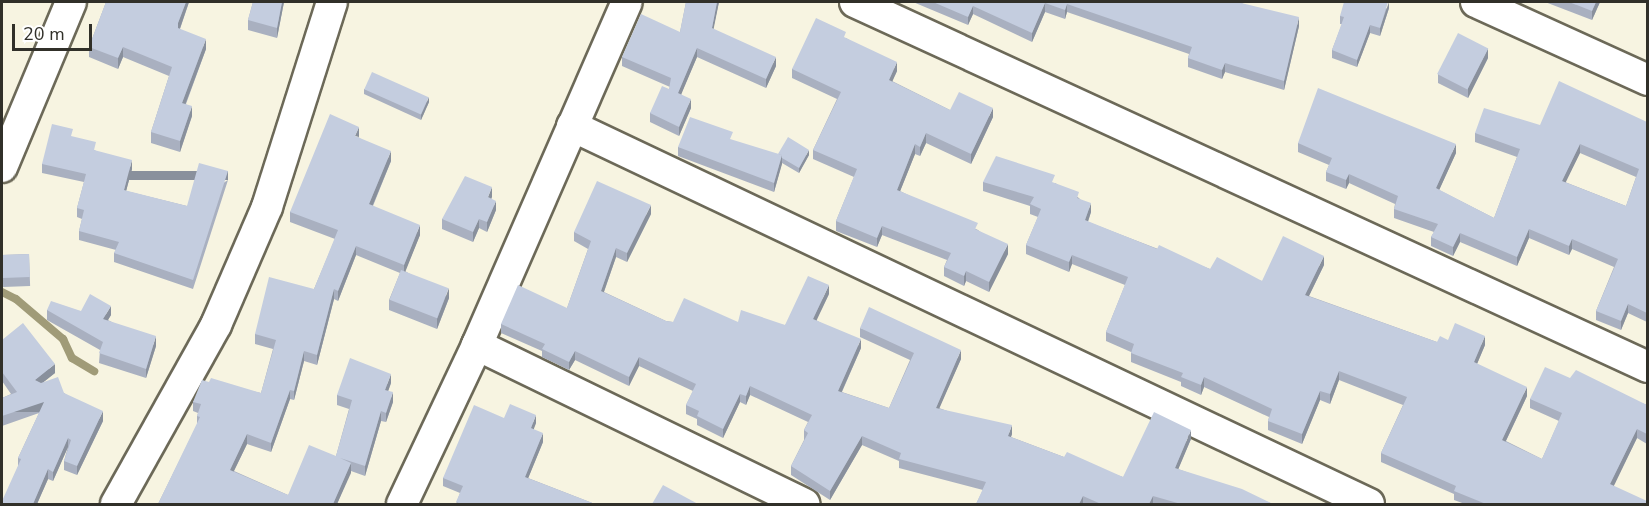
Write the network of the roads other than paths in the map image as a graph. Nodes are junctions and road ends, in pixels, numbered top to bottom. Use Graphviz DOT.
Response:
graph roads {
  1 [pos="71,2"];
  2 [pos="332,2"];
  3 [pos="627,2"];
  4 [pos="855,2"];
  5 [pos="1476,2"];
  6 [pos="1647,80"];
  7 [pos="572,126"];
  8 [pos="2,166"];
  9 [pos="477,345"];
  10 [pos="1647,368"];
  11 [pos="116,504"];
  12 [pos="402,504"];
  13 [pos="804,504"];
  14 [pos="1369,504"];
  1 -- 8 [label="street"];
  2 -- 11 [label="street"];
  3 -- 7 [label="street"];
  4 -- 10 [label="street"];
  5 -- 6 [label="street"];
  7 -- 9 [label="street"];
  7 -- 14 [label="street"];
  9 -- 12 [label="street"];
  9 -- 13 [label="street"];
}
